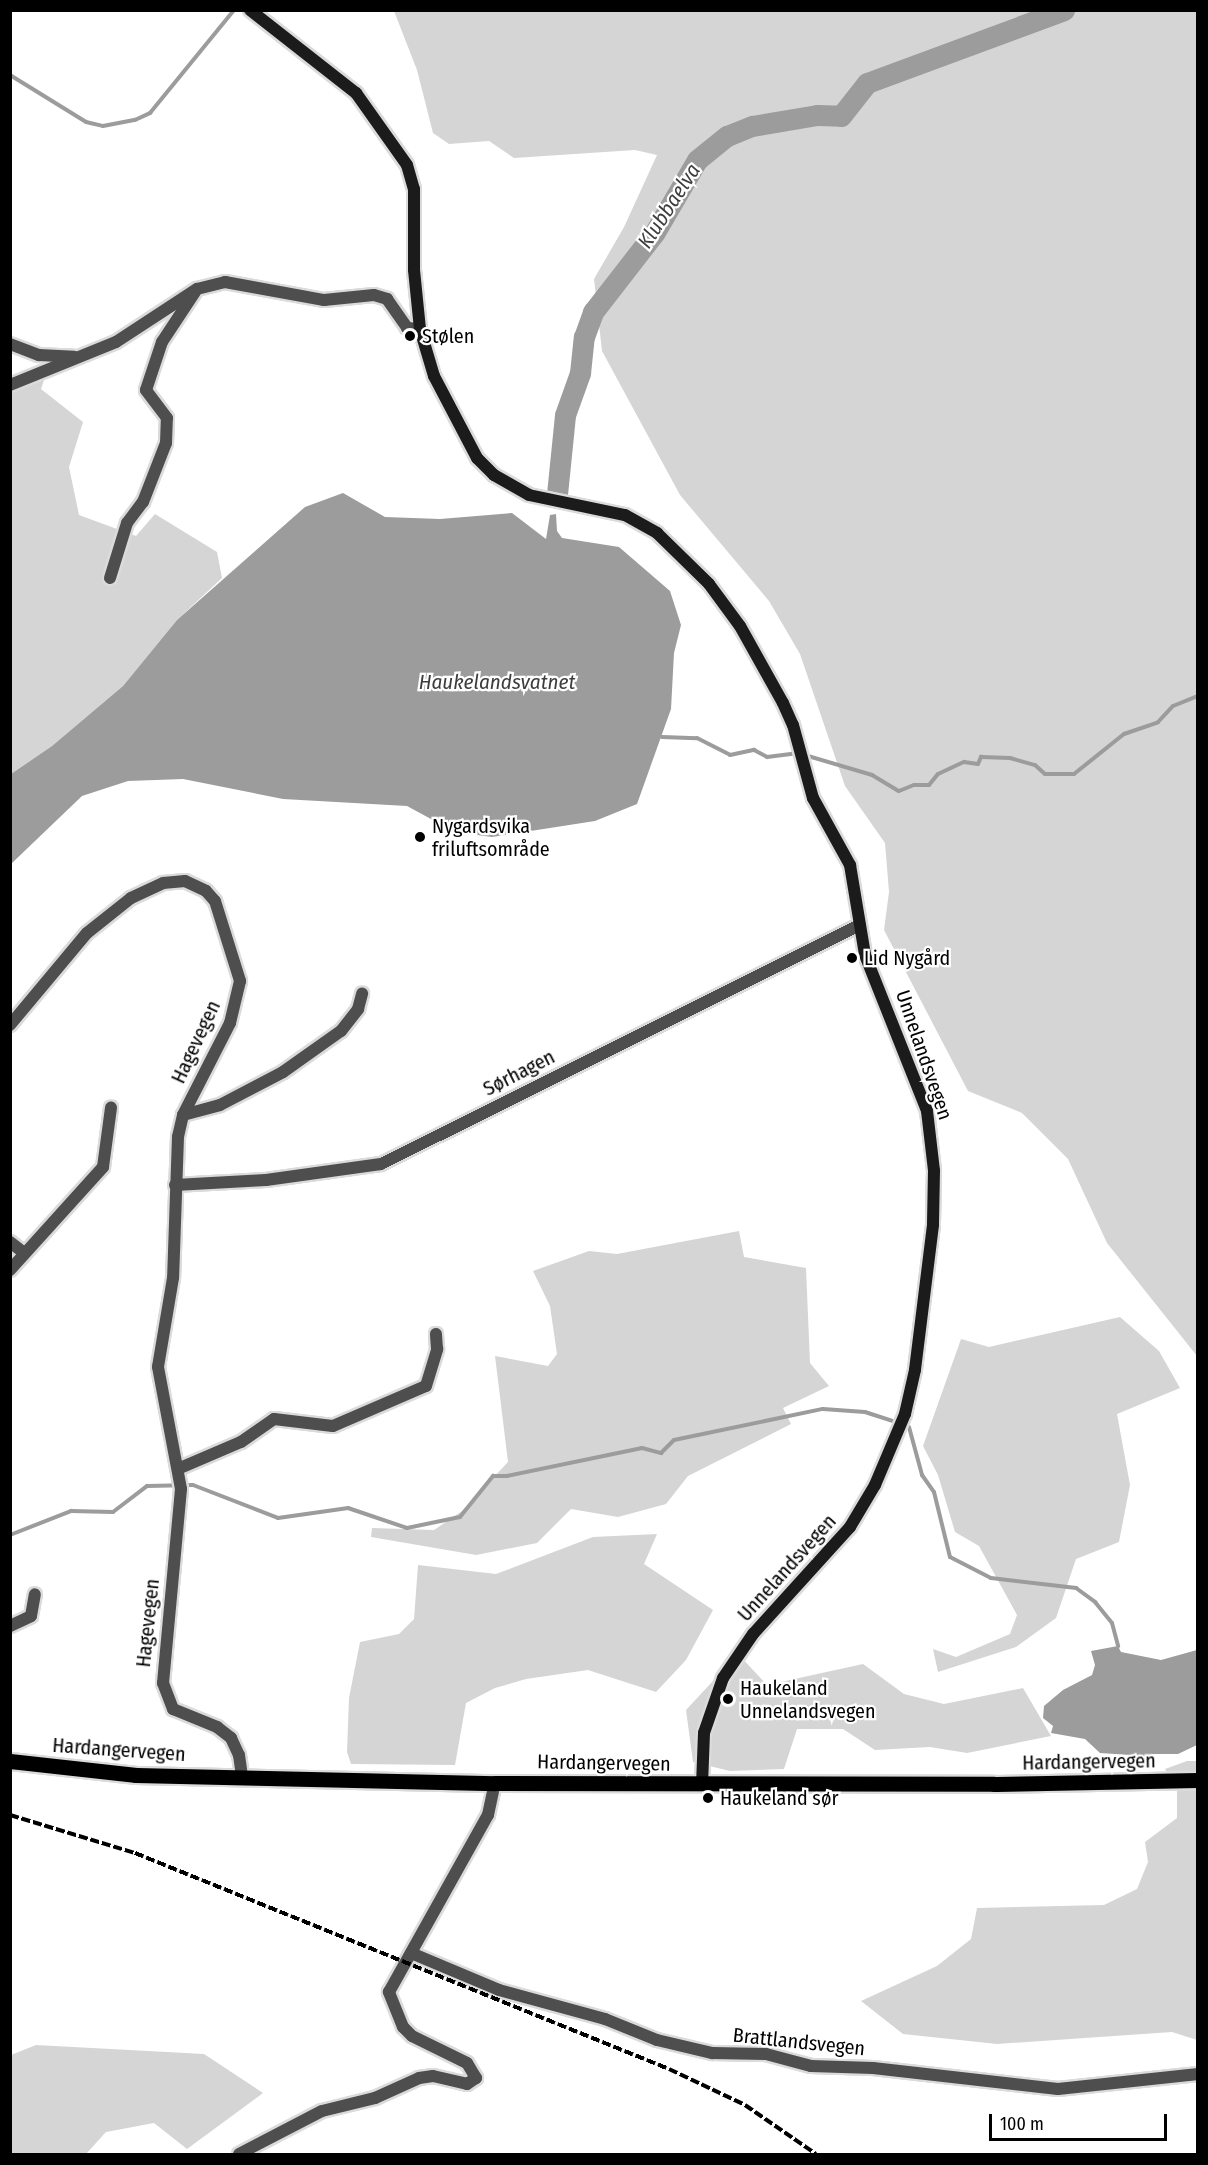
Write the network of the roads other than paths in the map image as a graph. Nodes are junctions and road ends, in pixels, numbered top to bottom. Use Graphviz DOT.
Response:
graph roads {
  1 [pos="250,10"];
  2 [pos="197,289"];
  3 [pos="420,329"];
  4 [pos="10,344"];
  5 [pos="78,358"];
  6 [pos="10,385"];
  7 [pos="110,578"];
  8 [pos="860,925"];
  9 [pos="362,994"];
  10 [pos="10,1025"];
  11 [pos="111,1108"];
  12 [pos="183,1115"];
  13 [pos="175,1185"];
  14 [pos="10,1242"];
  15 [pos="24,1253"];
  16 [pos="10,1270"];
  17 [pos="436,1334"];
  18 [pos="180,1479"];
  19 [pos="35,1594"];
  20 [pos="10,1626"];
  21 [pos="10,1761"];
  22 [pos="242,1776"];
  23 [pos="1197,1780"];
  24 [pos="495,1783"];
  25 [pos="702,1785"];
  26 [pos="411,1953"];
  27 [pos="1197,2074"];
  28 [pos="239,2154"];
  1 -- 3 [label="main road, Unnelandsvegen"];
  2 -- 3 [label="street"];
  2 -- 5 [label="street"];
  2 -- 7 [label="street"];
  3 -- 8 [label="main road, Unnelandsvegen"];
  4 -- 5 [label="street"];
  5 -- 6 [label="street"];
  8 -- 13 [label="street, Sørhagen"];
  8 -- 25 [label="main road, Unnelandsvegen"];
  9 -- 12 [label="street"];
  10 -- 12 [label="street, Hagevegen"];
  11 -- 15 [label="street"];
  12 -- 13 [label="street, Hagevegen"];
  13 -- 18 [label="street, Hagevegen"];
  14 -- 15 [label="street"];
  15 -- 16 [label="street"];
  17 -- 18 [label="street"];
  18 -- 22 [label="street, Hagevegen"];
  19 -- 20 [label="street"];
  21 -- 22 [label="main road, Hardangervegen"];
  22 -- 24 [label="main road, Hardangervegen"];
  23 -- 25 [label="main road, Hardangervegen"];
  24 -- 25 [label="main road, Hardangervegen"];
  24 -- 26 [label="street"];
  26 -- 27 [label="street, Brattlandsvegen"];
  26 -- 28 [label="street"];
}
